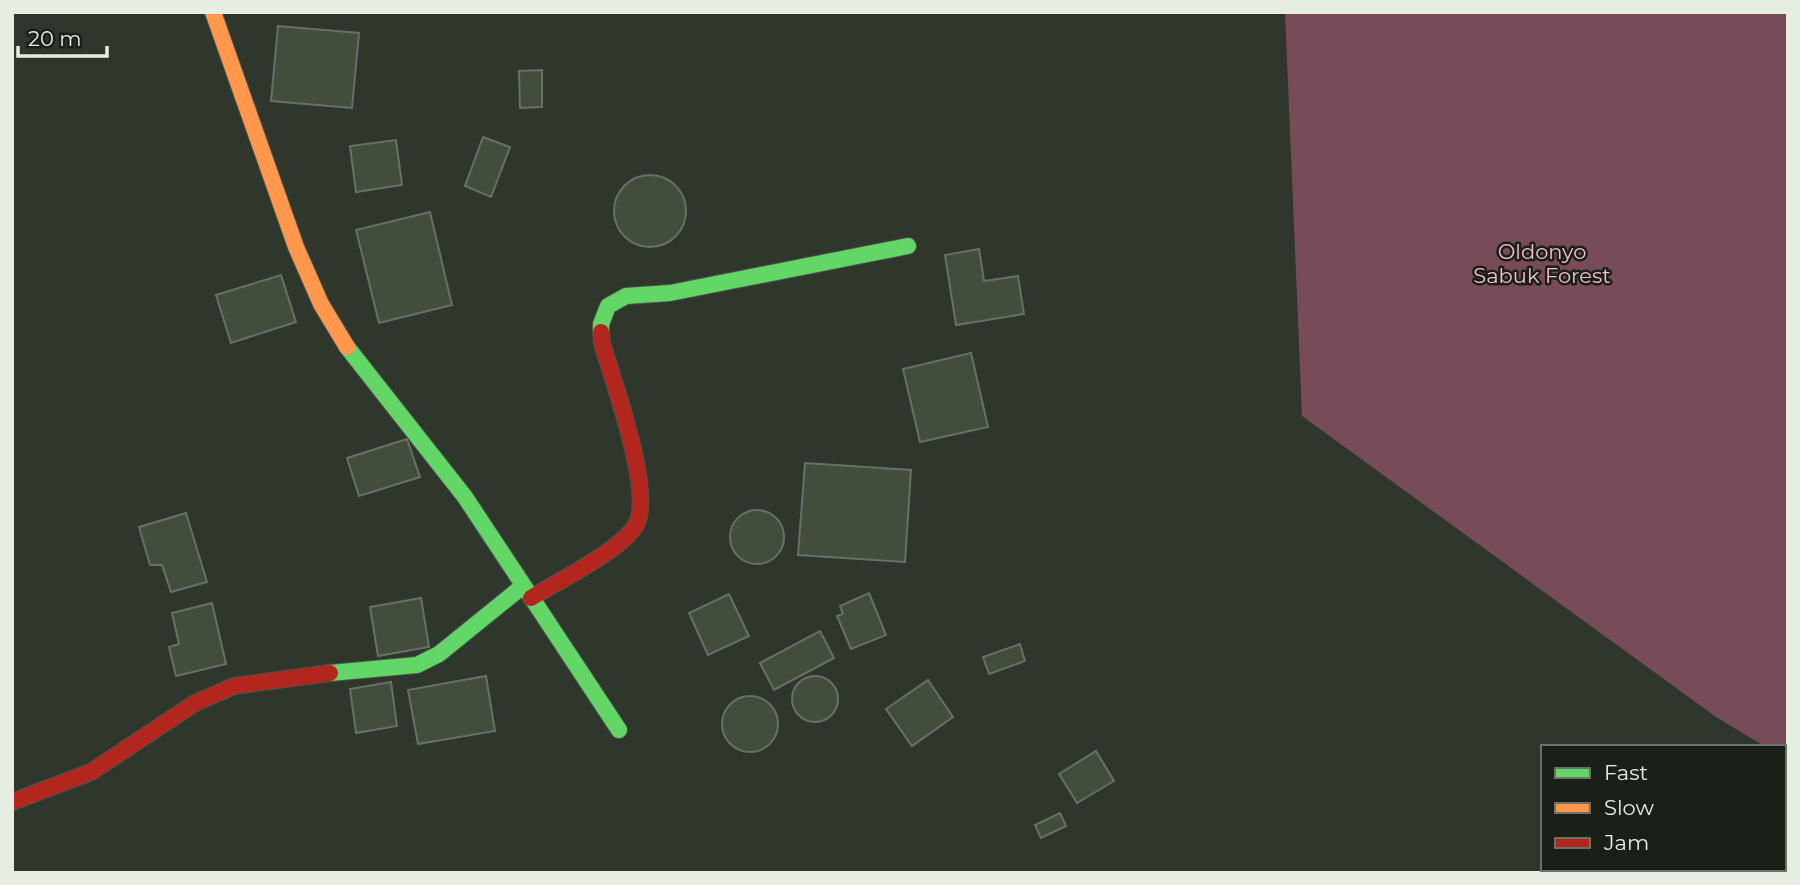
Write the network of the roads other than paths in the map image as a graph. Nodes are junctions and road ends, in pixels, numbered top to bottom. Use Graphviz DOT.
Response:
graph roads {
  1 [pos="214,12"];
  2 [pos="908,246"];
  3 [pos="527,592"];
  4 [pos="619,730"];
  5 [pos="12,802"];
  1 -- 3 [label="street"];
  2 -- 3 [label="street"];
  3 -- 4 [label="street"];
  3 -- 5 [label="street"];
}
